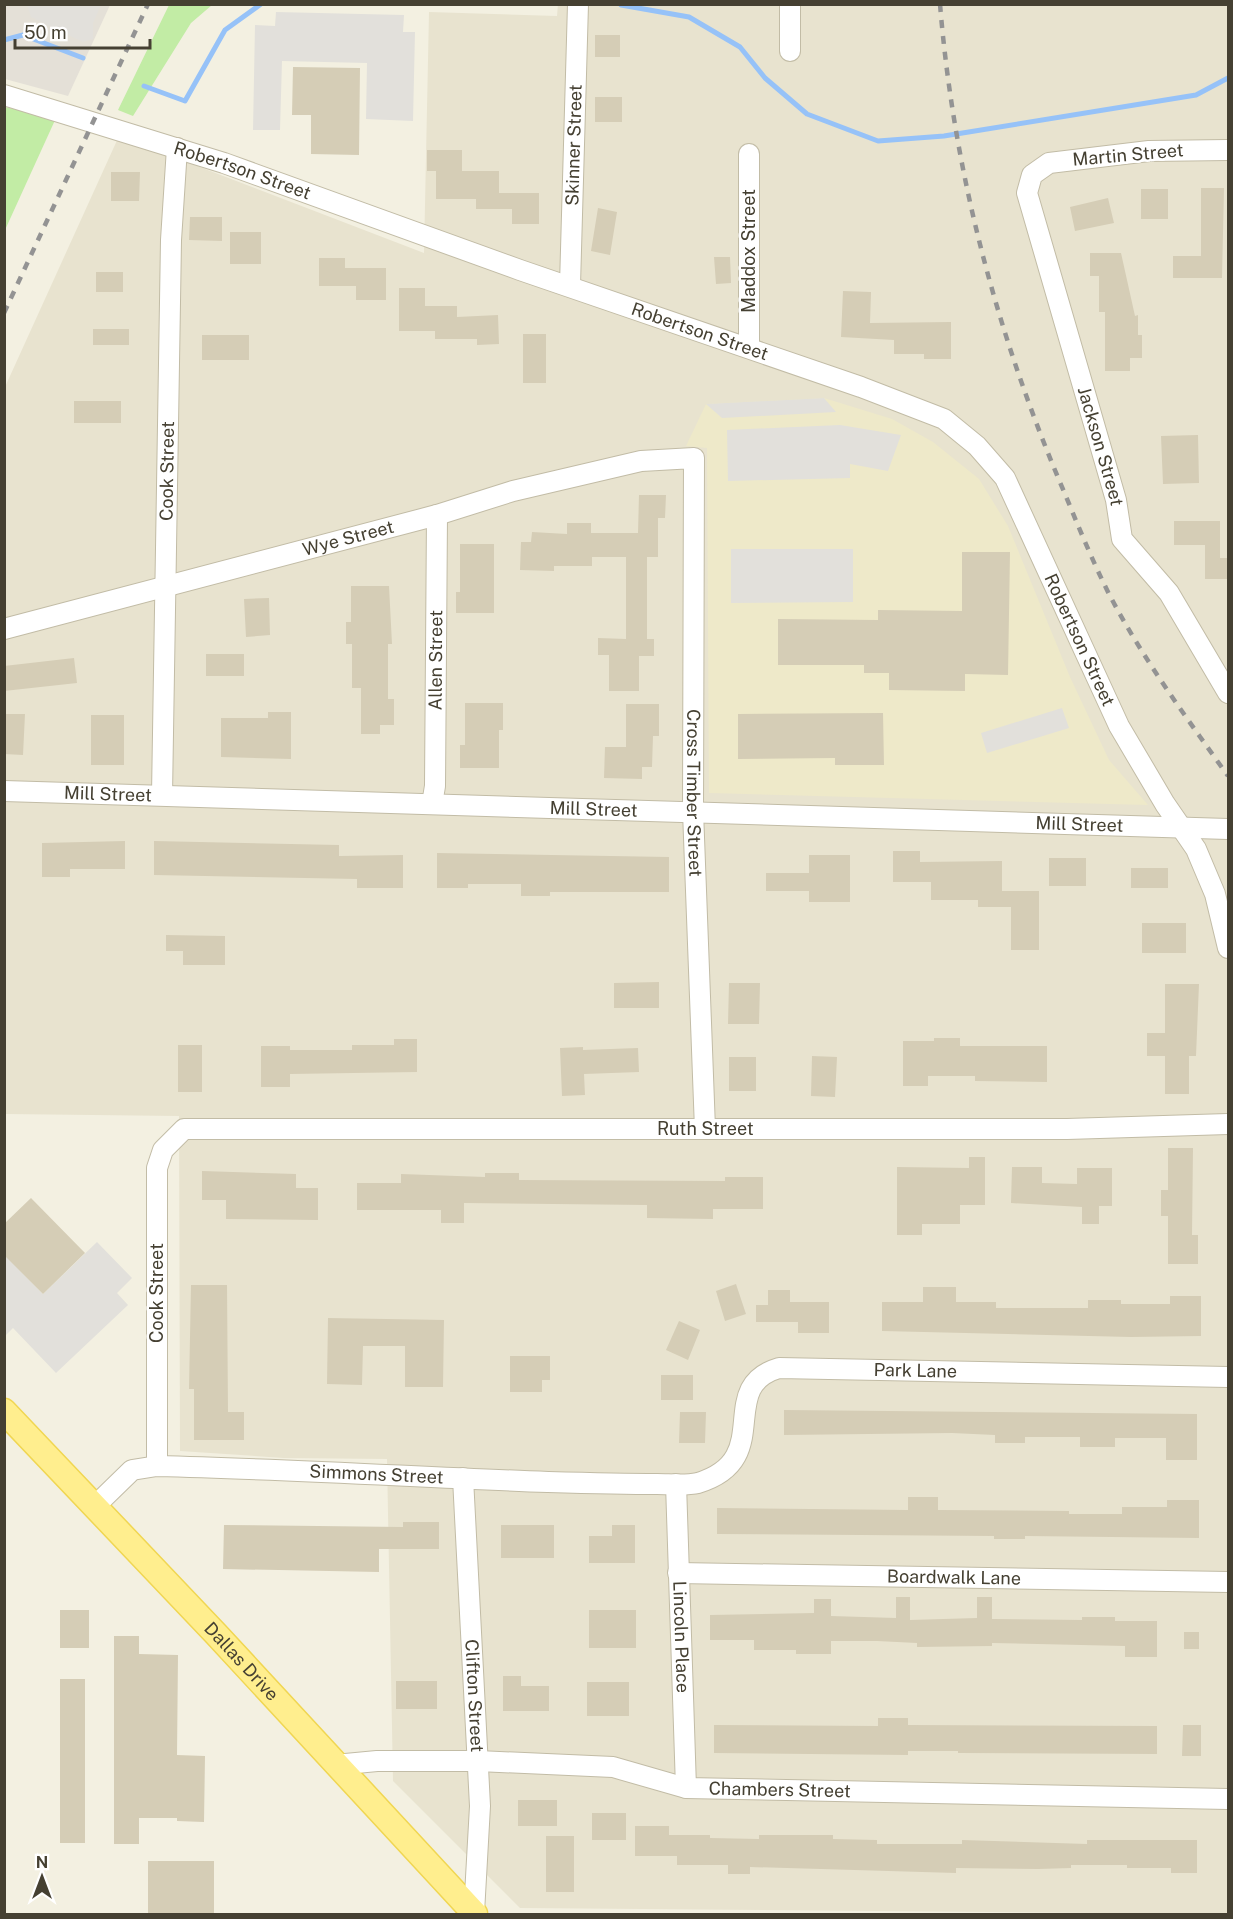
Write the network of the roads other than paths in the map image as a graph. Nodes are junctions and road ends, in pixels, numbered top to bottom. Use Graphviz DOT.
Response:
graph roads {
  1 [pos="578,4"];
  2 [pos="790,4"];
  3 [pos="790,51"];
  4 [pos="4,95"];
  5 [pos="177,148"];
  6 [pos="1228,150"];
  7 [pos="749,154"];
  8 [pos="1032,175"];
  9 [pos="570,285"];
  10 [pos="749,348"];
  11 [pos="694,458"];
  12 [pos="438,515"];
  13 [pos="167,586"];
  14 [pos="4,629"];
  15 [pos="1228,693"];
  16 [pos="4,791"];
  17 [pos="162,795"];
  18 [pos="432,804"];
  19 [pos="693,811"];
  20 [pos="1181,827"];
  21 [pos="1228,829"];
  22 [pos="1228,948"];
  23 [pos="1228,1124"];
  24 [pos="705,1129"];
  25 [pos="184,1130"];
  26 [pos="1228,1377"];
  27 [pos="4,1412"];
  28 [pos="157,1466"];
  29 [pos="463,1478"];
  30 [pos="676,1484"];
  31 [pos="94,1507"];
  32 [pos="678,1574"];
  33 [pos="1228,1582"];
  34 [pos="478,1761"];
  35 [pos="335,1765"];
  36 [pos="686,1788"];
  37 [pos="1228,1799"];
  38 [pos="474,1914"];
  1 -- 9 [label="street, Skinner Street"];
  2 -- 3 [label="street"];
  4 -- 5 [label="street, Robertson Street"];
  5 -- 9 [label="street, Robertson Street"];
  5 -- 13 [label="street, Cook Street"];
  6 -- 8 [label="street, Martin Street"];
  7 -- 10 [label="street, Maddox Street"];
  8 -- 15 [label="street, Jackson Street"];
  9 -- 10 [label="street, Robertson Street"];
  10 -- 20 [label="street, Robertson Street"];
  11 -- 12 [label="street, Wye Street"];
  11 -- 19 [label="street, Cross Timber Street"];
  12 -- 13 [label="street, Wye Street"];
  12 -- 18 [label="street, Allen Street"];
  13 -- 14 [label="street, Wye Street"];
  13 -- 17 [label="street, Cook Street"];
  16 -- 17 [label="street, Mill Street"];
  17 -- 18 [label="street, Mill Street"];
  18 -- 19 [label="street, Mill Street"];
  19 -- 20 [label="street, Mill Street"];
  19 -- 24 [label="street, Cross Timber Street"];
  20 -- 21 [label="street, Mill Street"];
  20 -- 22 [label="street, Robertson Street"];
  23 -- 24 [label="street, Ruth Street"];
  24 -- 25 [label="street, Ruth Street"];
  25 -- 28 [label="street, Cook Street"];
  26 -- 30 [label="street, Park Lane"];
  27 -- 31 [label="main road, Dallas Drive"];
  28 -- 29 [label="street, Simmons Street"];
  28 -- 31 [label="street, Simmons Street"];
  29 -- 30 [label="street, Simmons Street"];
  29 -- 34 [label="street, Clifton Street"];
  30 -- 32 [label="street, Lincoln Place"];
  31 -- 35 [label="main road, Dallas Drive"];
  32 -- 33 [label="street, Boardwalk Lane"];
  32 -- 36 [label="street, Lincoln Place"];
  34 -- 35 [label="street, Chambers Street"];
  34 -- 36 [label="street, Chambers Street"];
  34 -- 38 [label="street, Clifton Street"];
  35 -- 38 [label="main road, Dallas Drive"];
  36 -- 37 [label="street, Chambers Street"];
}
